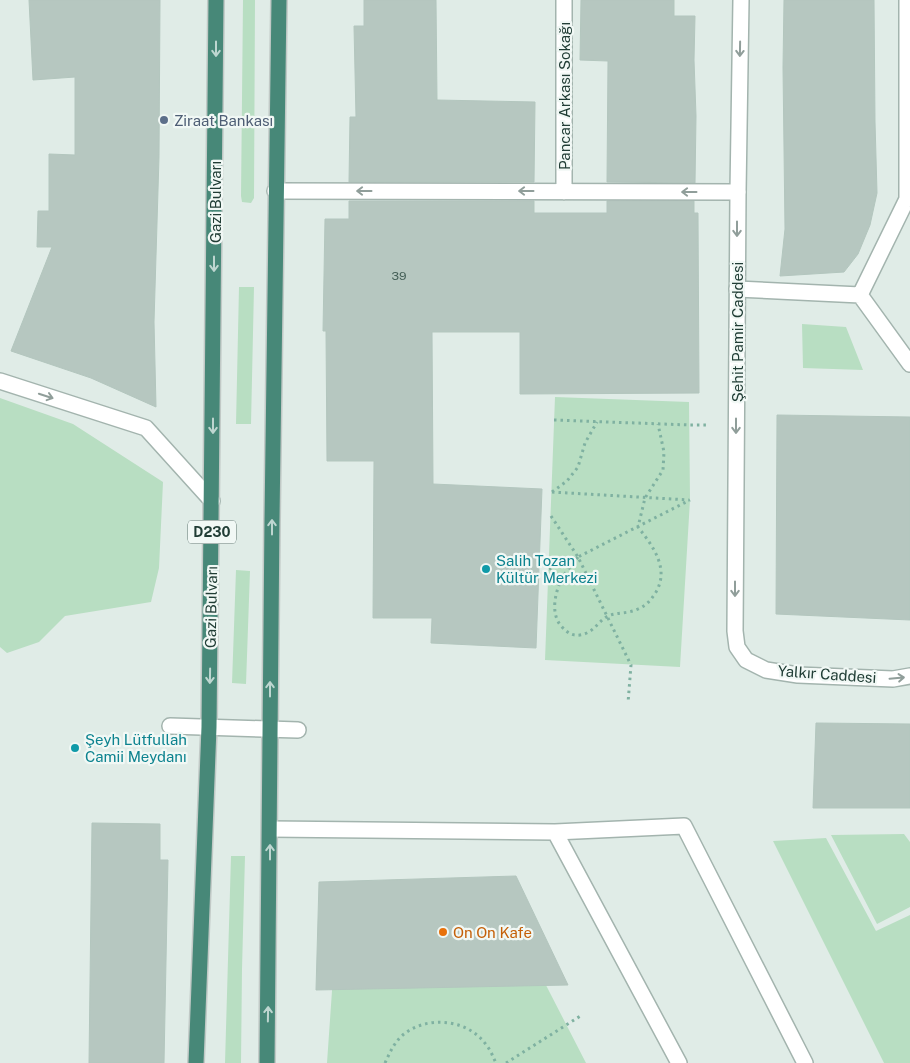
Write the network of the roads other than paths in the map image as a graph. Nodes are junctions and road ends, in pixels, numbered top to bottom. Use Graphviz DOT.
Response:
graph roads {
  1 [pos="216,0"];
  2 [pos="279,0"];
  3 [pos="564,0"];
  4 [pos="741,0"];
  5 [pos="907,0"];
  6 [pos="275,191"];
  7 [pos="564,192"];
  8 [pos="738,192"];
  9 [pos="908,198"];
  10 [pos="737,289"];
  11 [pos="860,295"];
  12 [pos="910,364"];
  13 [pos="0,381"];
  14 [pos="212,501"];
  15 [pos="746,660"];
  16 [pos="910,676"];
  17 [pos="170,726"];
  18 [pos="209,727"];
  19 [pos="270,729"];
  20 [pos="298,730"];
  21 [pos="270,829"];
  22 [pos="555,832"];
  23 [pos="196,1063"];
  24 [pos="267,1063"];
  25 [pos="679,1063"];
  26 [pos="805,1063"];
  1 -- 14 [label="highway, Gazi Bulvarı / D230, one-way"];
  2 -- 6 [label="highway"];
  3 -- 7 [label="street, Pancar Arkası Sokağı"];
  4 -- 8 [label="street, Şehit Pamir Caddesi, one-way"];
  5 -- 9 [label="street"];
  7 -- 6 [label="street, one-way"];
  19 -- 6 [label="highway, one-way"];
  8 -- 7 [label="street, one-way"];
  8 -- 10 [label="street, Şehit Pamir Caddesi, one-way"];
  9 -- 11 [label="street"];
  10 -- 11 [label="street"];
  10 -- 15 [label="street, Şehit Pamir Caddesi, one-way"];
  11 -- 12 [label="street"];
  13 -- 14 [label="street, one-way"];
  14 -- 18 [label="highway, Gazi Bulvarı / D230, one-way"];
  15 -- 16 [label="street, Yalkır Caddesi, one-way"];
  17 -- 18 [label="street"];
  18 -- 19 [label="street"];
  18 -- 23 [label="highway, Gazi Bulvarı / D230"];
  19 -- 20 [label="street"];
  19 -- 21 [label="highway"];
  21 -- 22 [label="street"];
  24 -- 21 [label="highway, one-way"];
  22 -- 25 [label="street"];
  22 -- 26 [label="street"];
}
